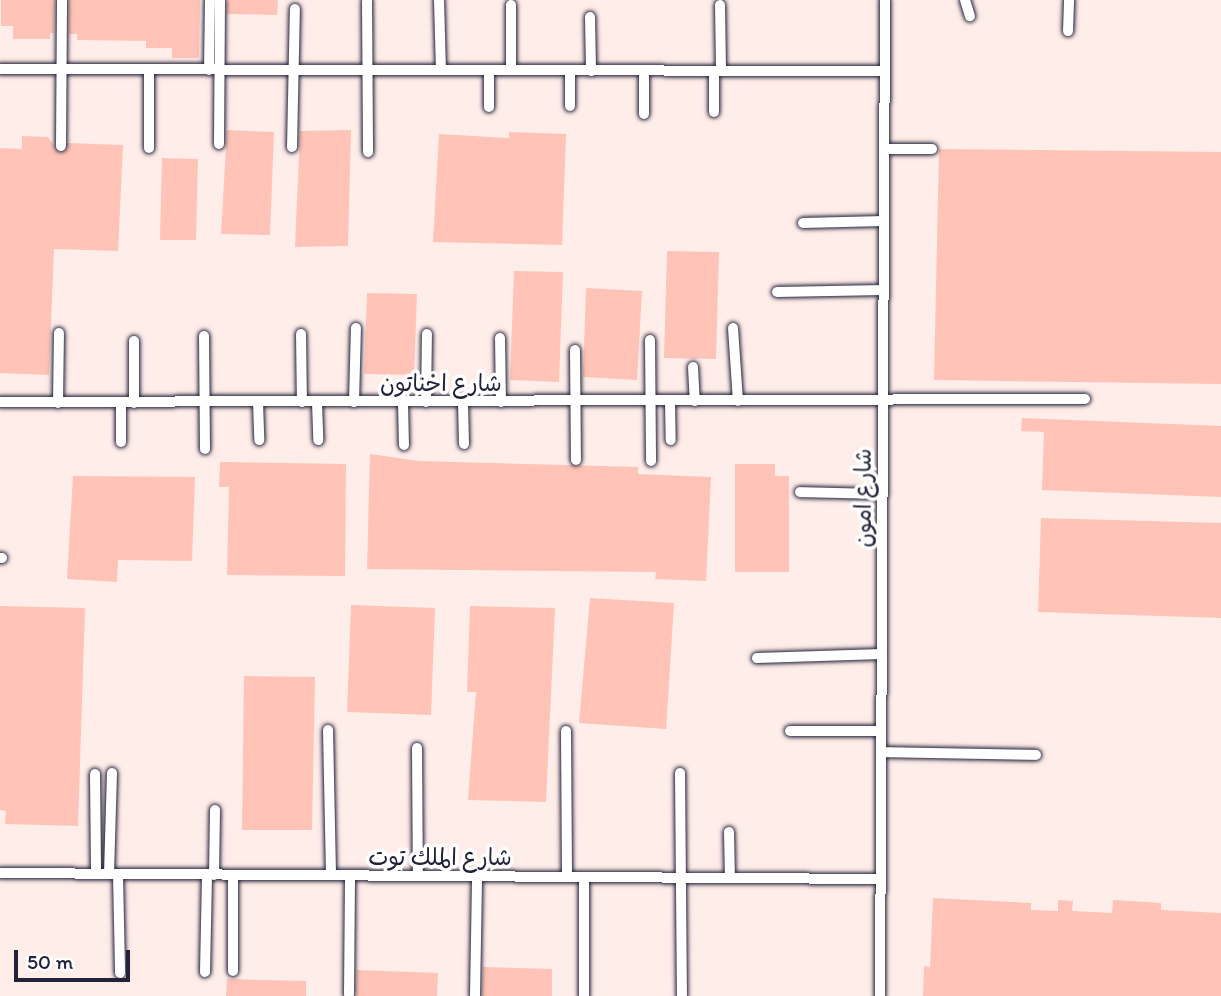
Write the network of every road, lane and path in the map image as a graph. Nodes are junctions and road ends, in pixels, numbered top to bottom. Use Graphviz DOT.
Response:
graph roads {
  1 [pos="62,0"];
  2 [pos="439,0"];
  3 [pos="885,0"];
  4 [pos="965,0"];
  5 [pos="1069,0"];
  6 [pos="215,1"];
  7 [pos="367,1"];
  8 [pos="511,5"];
  9 [pos="720,5"];
  10 [pos="295,9"];
  11 [pos="970,16"];
  12 [pos="590,18"];
  13 [pos="1068,31"];
  14 [pos="0,69"];
  15 [pos="62,69"];
  16 [pos="149,69"];
  17 [pos="214,70"];
  18 [pos="293,70"];
  19 [pos="367,70"];
  20 [pos="441,70"];
  21 [pos="511,70"];
  22 [pos="489,71"];
  23 [pos="570,71"];
  24 [pos="591,71"];
  25 [pos="644,71"];
  26 [pos="718,71"];
  27 [pos="885,71"];
  28 [pos="570,106"];
  29 [pos="489,107"];
  30 [pos="715,112"];
  31 [pos="645,114"];
  32 [pos="219,144"];
  33 [pos="61,146"];
  34 [pos="292,147"];
  35 [pos="149,148"];
  36 [pos="884,149"];
  37 [pos="932,149"];
  38 [pos="368,152"];
  39 [pos="884,221"];
  40 [pos="803,223"];
  41 [pos="884,290"];
  42 [pos="777,292"];
  43 [pos="356,328"];
  44 [pos="733,328"];
  45 [pos="59,333"];
  46 [pos="301,334"];
  47 [pos="428,334"];
  48 [pos="204,336"];
  49 [pos="500,338"];
  50 [pos="650,340"];
  51 [pos="134,341"];
  52 [pos="575,350"];
  53 [pos="693,367"];
  54 [pos="1085,399"];
  55 [pos="575,401"];
  56 [pos="651,401"];
  57 [pos="670,401"];
  58 [pos="695,401"];
  59 [pos="738,401"];
  60 [pos="883,401"];
  61 [pos="0,402"];
  62 [pos="134,402"];
  63 [pos="205,402"];
  64 [pos="258,402"];
  65 [pos="302,402"];
  66 [pos="317,402"];
  67 [pos="354,402"];
  68 [pos="403,402"];
  69 [pos="426,402"];
  70 [pos="463,402"];
  71 [pos="501,402"];
  72 [pos="58,403"];
  73 [pos="121,403"];
  74 [pos="259,440"];
  75 [pos="318,440"];
  76 [pos="671,440"];
  77 [pos="121,442"];
  78 [pos="464,444"];
  79 [pos="404,445"];
  80 [pos="205,449"];
  81 [pos="576,460"];
  82 [pos="651,461"];
  83 [pos="800,492"];
  84 [pos="882,494"];
  85 [pos="882,654"];
  86 [pos="757,658"];
  87 [pos="328,730"];
  88 [pos="565,731"];
  89 [pos="790,731"];
  90 [pos="881,731"];
  91 [pos="417,748"];
  92 [pos="881,752"];
  93 [pos="1037,755"];
  94 [pos="112,773"];
  95 [pos="680,773"];
  96 [pos="95,774"];
  97 [pos="215,810"];
  98 [pos="729,832"];
  99 [pos="0,873"];
  100 [pos="96,874"];
  101 [pos="114,874"];
  102 [pos="210,874"];
  103 [pos="233,875"];
  104 [pos="331,875"];
  105 [pos="350,876"];
  106 [pos="418,876"];
  107 [pos="477,876"];
  108 [pos="567,877"];
  109 [pos="584,877"];
  110 [pos="681,878"];
  111 [pos="730,878"];
  112 [pos="880,879"];
  113 [pos="233,971"];
  114 [pos="205,972"];
  115 [pos="120,973"];
  116 [pos="349,994"];
  117 [pos="475,996"];
  118 [pos="584,996"];
  119 [pos="682,996"];
  120 [pos="880,996"];
  1 -- 15 [label="lane"];
  2 -- 20 [label="lane"];
  3 -- 27 [label="lane, شارع امون"];
  4 -- 11 [label="lane"];
  5 -- 13 [label="lane"];
  6 -- 17 [label="lane"];
  7 -- 19 [label="lane"];
  8 -- 21 [label="lane"];
  9 -- 26 [label="lane"];
  10 -- 18 [label="lane"];
  12 -- 24 [label="lane"];
  14 -- 15 [label="lane"];
  15 -- 16 [label="lane"];
  15 -- 33 [label="lane"];
  16 -- 17 [label="lane"];
  16 -- 35 [label="lane"];
  17 -- 18 [label="lane"];
  17 -- 32 [label="lane"];
  18 -- 19 [label="lane"];
  18 -- 34 [label="lane"];
  19 -- 20 [label="lane"];
  19 -- 38 [label="lane"];
  20 -- 22 [label="lane"];
  21 -- 22 [label="lane"];
  21 -- 23 [label="lane"];
  22 -- 29 [label="lane"];
  23 -- 24 [label="lane"];
  23 -- 28 [label="lane"];
  24 -- 25 [label="lane"];
  25 -- 26 [label="lane"];
  25 -- 31 [label="lane"];
  26 -- 27 [label="lane"];
  26 -- 30 [label="lane"];
  27 -- 36 [label="lane, شارع امون"];
  36 -- 37 [label="lane"];
  36 -- 39 [label="lane, شارع امون"];
  39 -- 40 [label="lane"];
  39 -- 41 [label="lane, شارع امون"];
  41 -- 42 [label="lane"];
  41 -- 60 [label="lane, شارع امون"];
  43 -- 67 [label="lane"];
  44 -- 59 [label="lane"];
  45 -- 72 [label="lane"];
  46 -- 65 [label="lane"];
  47 -- 69 [label="lane"];
  48 -- 63 [label="lane"];
  49 -- 71 [label="lane"];
  50 -- 56 [label="lane"];
  51 -- 62 [label="lane"];
  52 -- 55 [label="lane"];
  53 -- 58 [label="lane"];
  54 -- 60 [label="lane, شارع اخناتون"];
  55 -- 56 [label="lane, شارع اخناتون"];
  55 -- 71 [label="lane, شارع اخناتون"];
  55 -- 81 [label="lane"];
  56 -- 57 [label="lane, شارع اخناتون"];
  56 -- 82 [label="lane"];
  57 -- 58 [label="lane, شارع اخناتون"];
  57 -- 76 [label="lane"];
  58 -- 59 [label="lane, شارع اخناتون"];
  59 -- 60 [label="lane, شارع اخناتون"];
  60 -- 84 [label="lane, شارع امون"];
  61 -- 72 [label="lane, شارع اخناتون"];
  62 -- 63 [label="lane, شارع اخناتون"];
  62 -- 73 [label="lane, شارع اخناتون"];
  63 -- 64 [label="lane, شارع اخناتون"];
  63 -- 80 [label="lane"];
  64 -- 65 [label="lane, شارع اخناتون"];
  64 -- 74 [label="lane"];
  65 -- 66 [label="lane, شارع اخناتون"];
  66 -- 67 [label="lane, شارع اخناتون"];
  66 -- 75 [label="lane"];
  67 -- 68 [label="lane, شارع اخناتون"];
  68 -- 69 [label="lane, شارع اخناتون"];
  68 -- 79 [label="lane"];
  69 -- 70 [label="lane, شارع اخناتون"];
  70 -- 71 [label="lane, شارع اخناتون"];
  70 -- 78 [label="lane"];
  72 -- 73 [label="lane, شارع اخناتون"];
  73 -- 77 [label="lane"];
  83 -- 84 [label="lane"];
  84 -- 85 [label="lane, شارع امون"];
  85 -- 86 [label="lane"];
  85 -- 90 [label="lane, شارع امون"];
  87 -- 104 [label="lane"];
  88 -- 108 [label="lane"];
  89 -- 90 [label="lane"];
  90 -- 92 [label="lane, شارع امون"];
  91 -- 106 [label="lane"];
  92 -- 93 [label="lane"];
  92 -- 112 [label="lane, شارع امون"];
  94 -- 101 [label="lane"];
  95 -- 110 [label="lane"];
  96 -- 100 [label="lane"];
  97 -- 102 [label="lane"];
  98 -- 111 [label="lane"];
  99 -- 100 [label="lane, شارع الملك توت"];
  100 -- 101 [label="lane, شارع الملك توت"];
  101 -- 102 [label="lane, شارع الملك توت"];
  101 -- 115 [label="lane"];
  102 -- 103 [label="lane, شارع الملك توت"];
  102 -- 114 [label="lane"];
  103 -- 104 [label="lane, شارع الملك توت"];
  103 -- 113 [label="lane"];
  104 -- 105 [label="lane, شارع الملك توت"];
  105 -- 106 [label="lane, شارع الملك توت"];
  105 -- 116 [label="lane"];
  106 -- 107 [label="lane, شارع الملك توت"];
  107 -- 108 [label="lane, شارع الملك توت"];
  107 -- 117 [label="lane"];
  108 -- 109 [label="lane, شارع الملك توت"];
  109 -- 110 [label="lane, شارع الملك توت"];
  109 -- 118 [label="lane"];
  110 -- 111 [label="lane, شارع الملك توت"];
  110 -- 119 [label="lane"];
  111 -- 112 [label="lane, شارع الملك توت"];
  112 -- 120 [label="lane, شارع امون"];
}
